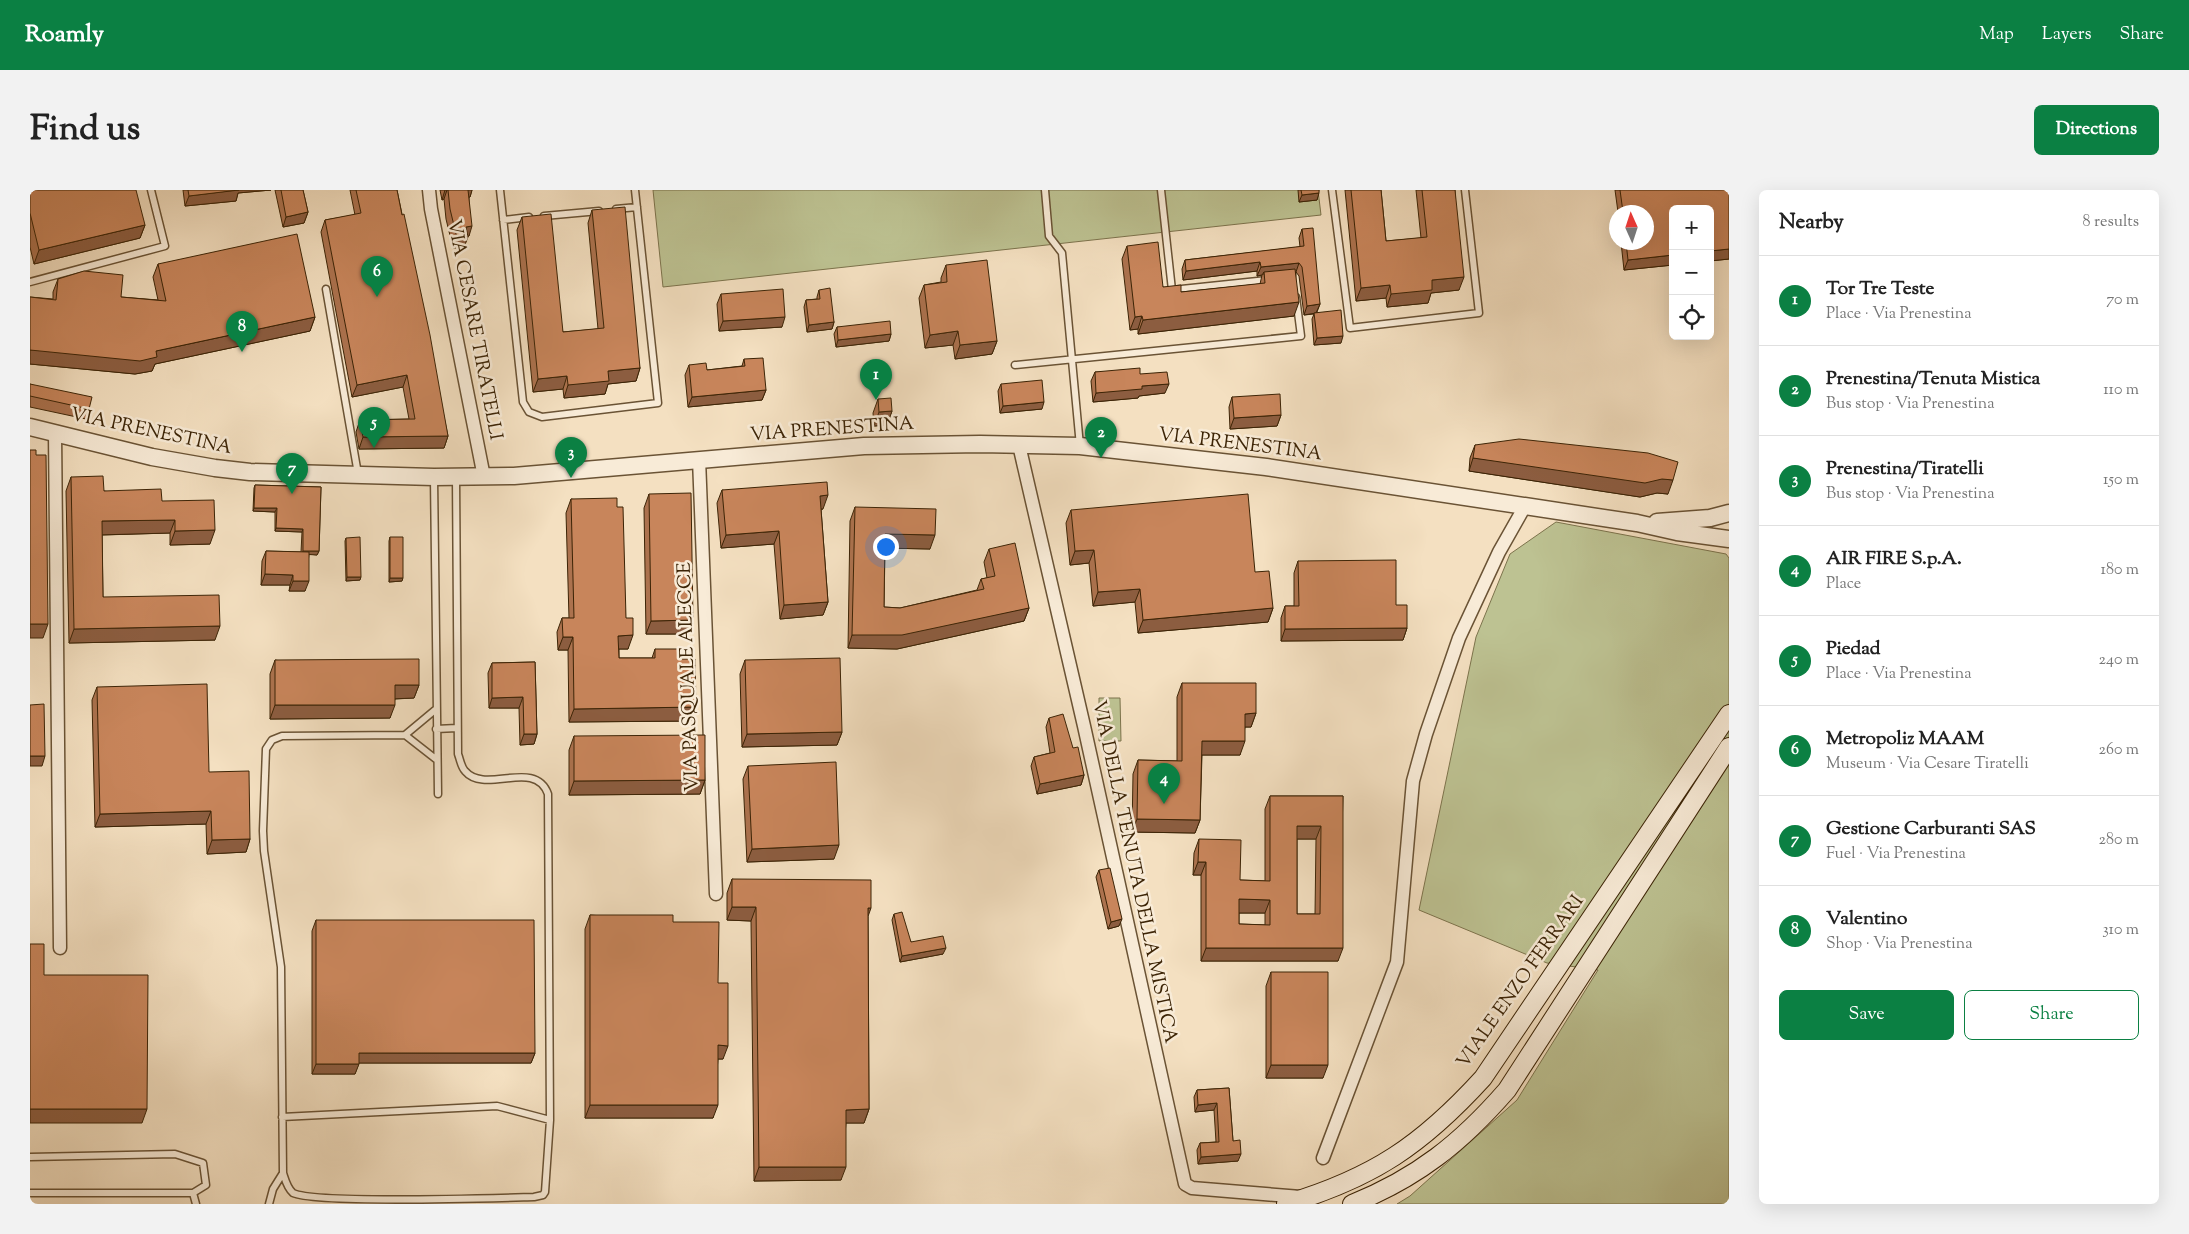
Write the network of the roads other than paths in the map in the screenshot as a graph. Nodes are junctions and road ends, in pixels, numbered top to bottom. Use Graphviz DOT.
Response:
graph roads {
  1 [pos="151,190"];
  2 [pos="429,190"];
  3 [pos="500,190"];
  4 [pos="635,190"];
  5 [pos="1045,190"];
  6 [pos="1160,190"];
  7 [pos="1332,190"];
  8 [pos="1465,190"];
  9 [pos="637,207"];
  10 [pos="503,220"];
  11 [pos="1276,279"];
  12 [pos="30,282"];
  13 [pos="1295,287"];
  14 [pos="326,289"];
  15 [pos="1072,360"];
  16 [pos="1015,365"];
  17 [pos="30,427"];
  18 [pos="56,432"];
  19 [pos="1019,445"];
  20 [pos="1080,446"];
  21 [pos="699,460"];
  22 [pos="359,476"];
  23 [pos="434,477"];
  24 [pos="456,477"];
  25 [pos="484,477"];
  26 [pos="1524,506"];
  27 [pos="1729,513"];
  28 [pos="1637,523"];
  29 [pos="1721,538"];
  30 [pos="1729,546"];
  31 [pos="435,710"];
  32 [pos="1729,714"];
  33 [pos="457,728"];
  34 [pos="436,729"];
  35 [pos="405,735"];
  36 [pos="1729,747"];
  37 [pos="437,760"];
  38 [pos="438,794"];
  39 [pos="716,894"];
  40 [pos="60,948"];
  41 [pos="282,1117"];
  42 [pos="550,1120"];
  43 [pos="30,1157"];
  44 [pos="1323,1158"];
  45 [pos="283,1173"];
  46 [pos="1382,1192"];
  47 [pos="30,1193"];
  48 [pos="193,1193"];
  49 [pos="1309,1197"];
  50 [pos="196,1204"];
  51 [pos="269,1204"];
  52 [pos="1286,1204"];
  53 [pos="1352,1204"];
  54 [pos="1366,1204"];
  1 -- 12 [label="lane"];
  2 -- 25 [label="street, VIA CESARE TIRATELLI"];
  3 -- 10 [label="lane"];
  4 -- 9 [label="lane"];
  5 -- 15 [label="lane"];
  6 -- 11 [label="lane"];
  7 -- 8 [label="lane"];
  9 -- 10 [label="lane"];
  9 -- 10 [label="lane"];
  13 -- 15 [label="lane"];
  14 -- 22 [label="lane"];
  15 -- 16 [label="lane"];
  15 -- 20 [label="lane"];
  17 -- 18 [label="street, VIA PRENESTINA"];
  18 -- 22 [label="street, VIA PRENESTINA"];
  18 -- 40 [label="street"];
  19 -- 20 [label="street, VIA PRENESTINA"];
  19 -- 21 [label="street, VIA PRENESTINA"];
  19 -- 49 [label="street, VIA DELLA TENUTA DELLA MISTICA"];
  20 -- 26 [label="street, VIA PRENESTINA"];
  21 -- 25 [label="street, VIA PRENESTINA"];
  21 -- 39 [label="street, VIA PASQUALE ALECCE"];
  22 -- 23 [label="street, VIA PRENESTINA"];
  23 -- 24 [label="street, VIA PRENESTINA"];
  23 -- 31 [label="lane"];
  24 -- 25 [label="street, VIA PRENESTINA"];
  24 -- 33 [label="lane"];
  26 -- 28 [label="street, VIA PRENESTINA"];
  26 -- 44 [label="street"];
  27 -- 28 [label="street, VIA PRENESTINA"];
  28 -- 29 [label="street, VIA PRENESTINA"];
  29 -- 30 [label="street"];
  31 -- 34 [label="lane"];
  31 -- 35 [label="lane"];
  32 -- 49 [label="main road, VIALE ENZO FERRARI"];
  33 -- 34 [label="lane"];
  33 -- 42 [label="lane"];
  34 -- 37 [label="lane"];
  35 -- 37 [label="lane"];
  35 -- 41 [label="lane"];
  36 -- 46 [label="main road"];
  37 -- 38 [label="lane"];
  41 -- 42 [label="lane"];
  41 -- 45 [label="lane"];
  42 -- 45 [label="lane"];
  43 -- 48 [label="lane"];
  45 -- 51 [label="lane"];
  46 -- 53 [label="main road"];
  46 -- 54 [label="street"];
  47 -- 48 [label="lane"];
  48 -- 50 [label="lane"];
  49 -- 52 [label="main road, VIALE ENZO FERRARI"];
}
